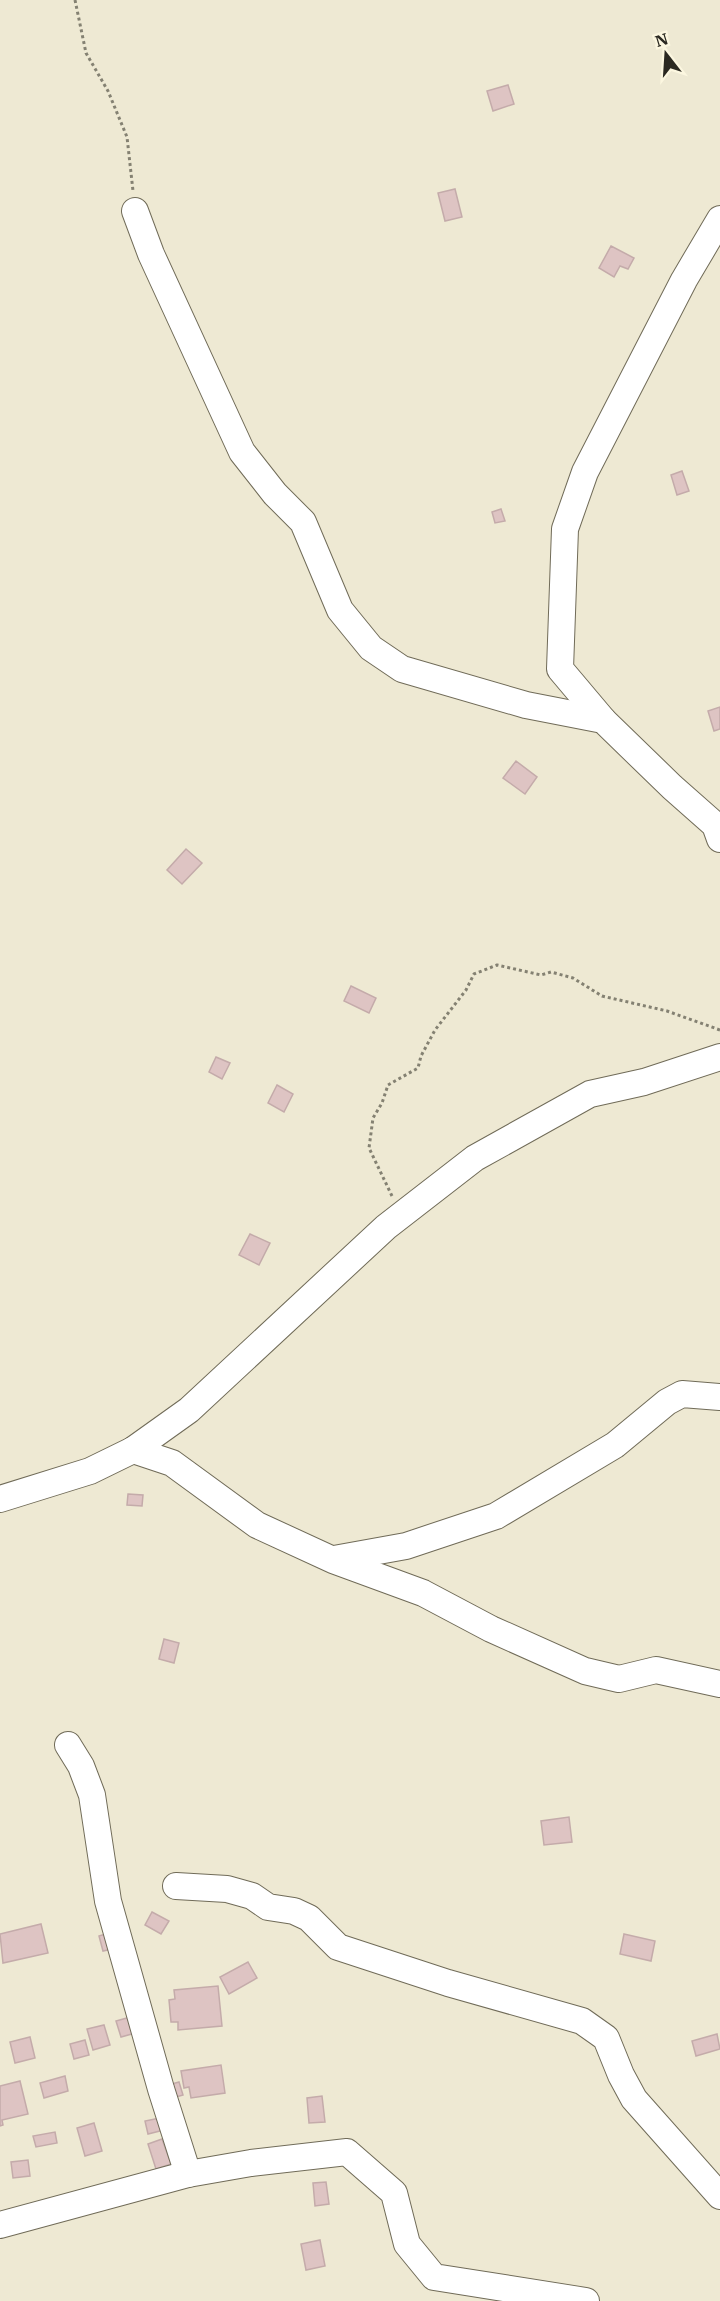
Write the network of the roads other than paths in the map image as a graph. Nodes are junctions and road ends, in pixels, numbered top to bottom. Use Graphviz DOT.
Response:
graph roads {
  1 [pos="135,211"];
  2 [pos="720,219"];
  3 [pos="603,720"];
  4 [pos="720,839"];
  5 [pos="720,1057"];
  6 [pos="720,1397"];
  7 [pos="133,1450"];
  8 [pos="0,1499"];
  9 [pos="333,1560"];
  10 [pos="720,1684"];
  11 [pos="68,1745"];
  12 [pos="176,1886"];
  13 [pos="188,2174"];
  14 [pos="720,2196"];
  15 [pos="0,2225"];
  16 [pos="586,2301"];
  1 -- 3 [label="street"];
  2 -- 3 [label="street"];
  3 -- 4 [label="street"];
  5 -- 7 [label="street"];
  6 -- 9 [label="street"];
  7 -- 8 [label="street"];
  7 -- 9 [label="street"];
  9 -- 10 [label="street"];
  11 -- 13 [label="street"];
  12 -- 14 [label="street"];
  13 -- 15 [label="street"];
  13 -- 16 [label="street"];
}
